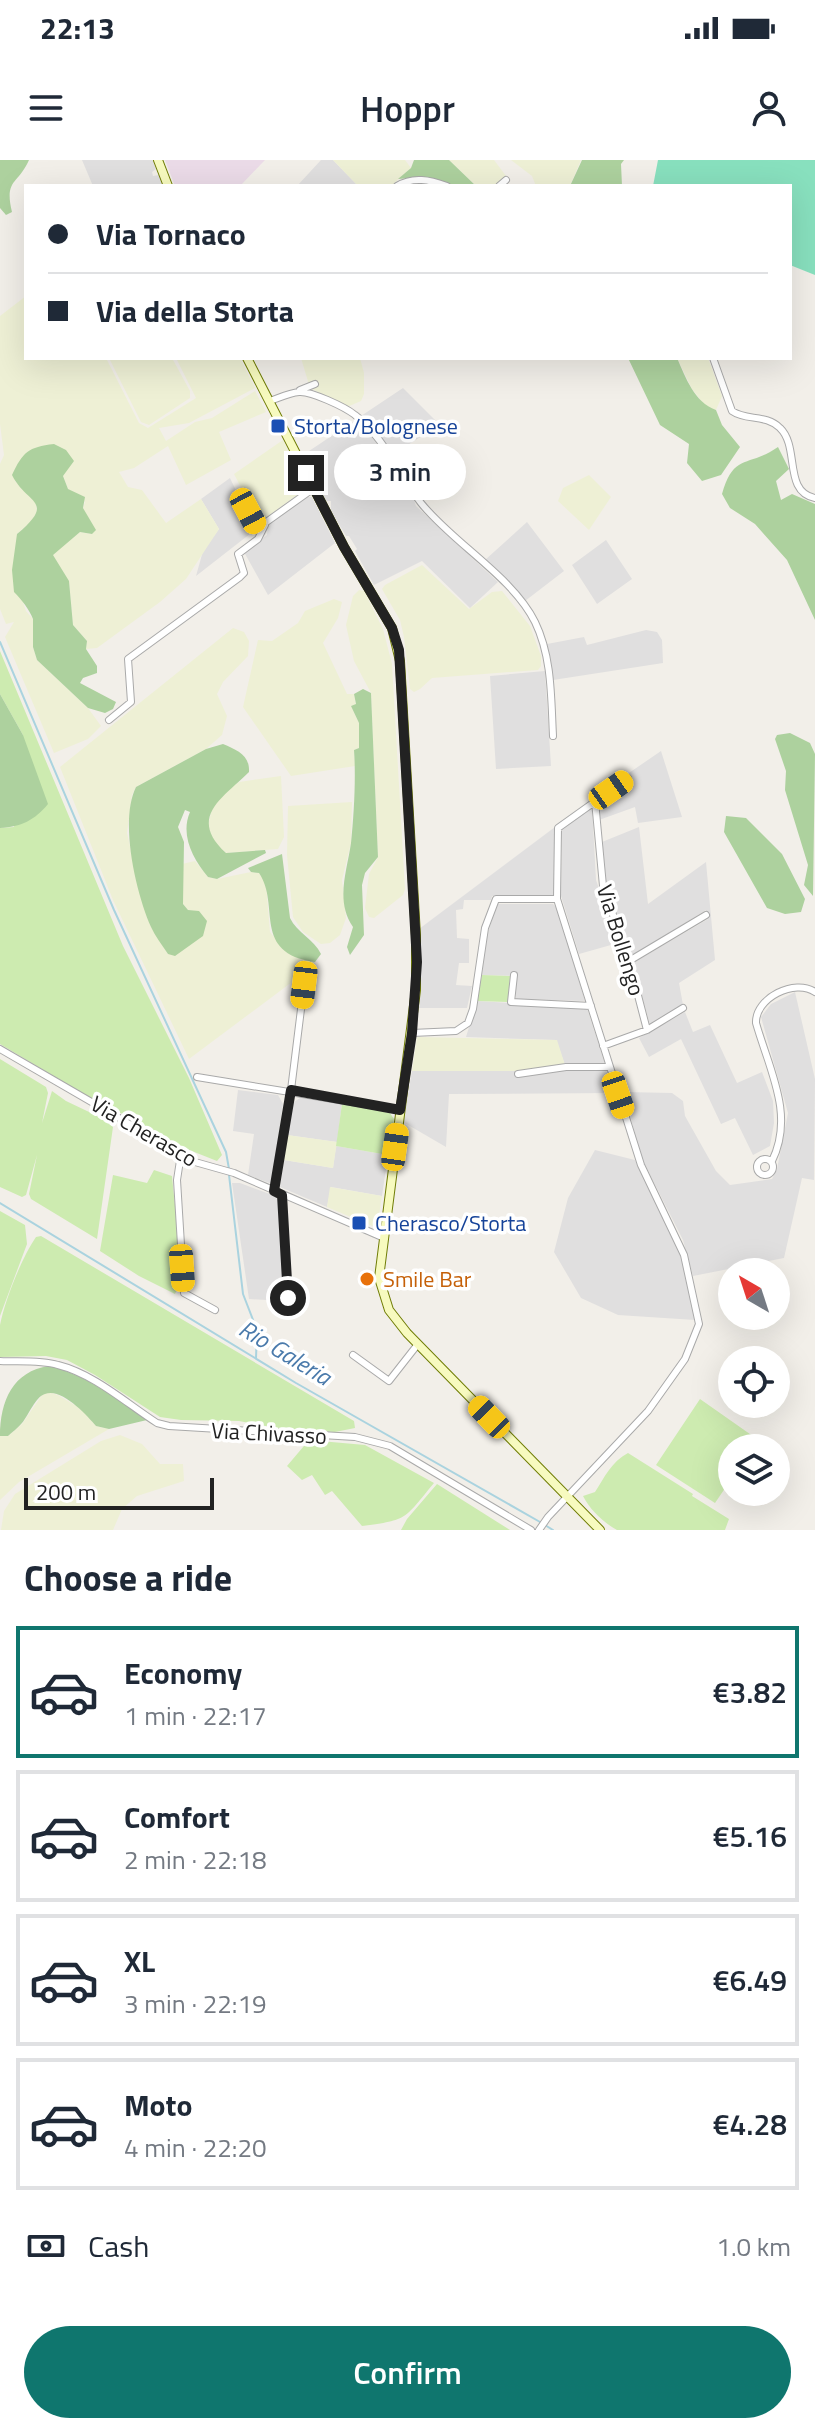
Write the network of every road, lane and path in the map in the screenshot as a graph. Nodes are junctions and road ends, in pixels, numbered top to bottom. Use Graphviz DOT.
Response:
graph roads {
  1 [pos="158,160"];
  2 [pos="506,180"];
  3 [pos="167,184"];
  4 [pos="403,184"];
  5 [pos="441,184"];
  6 [pos="501,184"];
  7 [pos="248,360"];
  8 [pos="714,360"];
  9 [pos="315,384"];
  10 [pos="293,394"];
  11 [pos="270,401"];
  12 [pos="314,488"];
  13 [pos="239,496"];
  14 [pos="815,498"];
  15 [pos="265,525"];
  16 [pos="109,720"];
  17 [pos="553,736"];
  18 [pos="628,778"];
  19 [pos="595,801"];
  20 [pos="557,899"];
  21 [pos="706,915"];
  22 [pos="629,961"];
  23 [pos="514,975"];
  24 [pos="304,985"];
  25 [pos="815,992"];
  26 [pos="591,1006"];
  27 [pos="683,1008"];
  28 [pos="647,1030"];
  29 [pos="412,1033"];
  30 [pos="603,1046"];
  31 [pos="0,1049"];
  32 [pos="609,1067"];
  33 [pos="518,1074"];
  34 [pos="197,1077"];
  35 [pos="291,1090"];
  36 [pos="400,1110"];
  37 [pos="181,1154"];
  38 [pos="772,1161"];
  39 [pos="274,1191"];
  40 [pos="282,1195"];
  41 [pos="382,1237"];
  42 [pos="288,1298"];
  43 [pos="215,1310"];
  44 [pos="418,1344"];
  45 [pos="353,1355"];
  46 [pos="0,1361"];
  47 [pos="568,1498"];
  48 [pos="540,1528"];
  49 [pos="531,1530"];
  50 [pos="600,1530"];
  1 -- 3 [label="main road"];
  2 -- 6 [label="street"];
  4 -- 5 [label="street"];
  7 -- 11 [label="main road"];
  8 -- 14 [label="street"];
  9 -- 10 [label="street"];
  10 -- 11 [label="street"];
  10 -- 17 [label="street"];
  11 -- 12 [label="main road"];
  12 -- 15 [label="street"];
  12 -- 29 [label="main road"];
  13 -- 15 [label="street"];
  15 -- 16 [label="street"];
  18 -- 19 [label="street"];
  19 -- 20 [label="street"];
  19 -- 22 [label="street, Via Bollengo"];
  20 -- 26 [label="street"];
  20 -- 29 [label="street"];
  21 -- 22 [label="street"];
  22 -- 28 [label="street, Via Bollengo"];
  23 -- 26 [label="street"];
  24 -- 35 [label="street"];
  25 -- 38 [label="street"];
  26 -- 30 [label="street"];
  27 -- 28 [label="street"];
  28 -- 30 [label="street"];
  29 -- 36 [label="main road"];
  30 -- 32 [label="street"];
  31 -- 37 [label="street, Via Cherasco"];
  32 -- 33 [label="street"];
  32 -- 47 [label="street"];
  34 -- 35 [label="street"];
  35 -- 36 [label="street"];
  35 -- 39 [label="street"];
  36 -- 41 [label="main road"];
  37 -- 39 [label="street, Via Cherasco"];
  37 -- 43 [label="street"];
  39 -- 40 [label="street, Via Cherasco"];
  40 -- 41 [label="street, Via Cherasco"];
  40 -- 42 [label="street"];
  41 -- 44 [label="main road"];
  44 -- 45 [label="street"];
  44 -- 47 [label="main road"];
  46 -- 49 [label="street, Via Chivasso"];
  47 -- 48 [label="street"];
  47 -- 50 [label="main road"];
}
